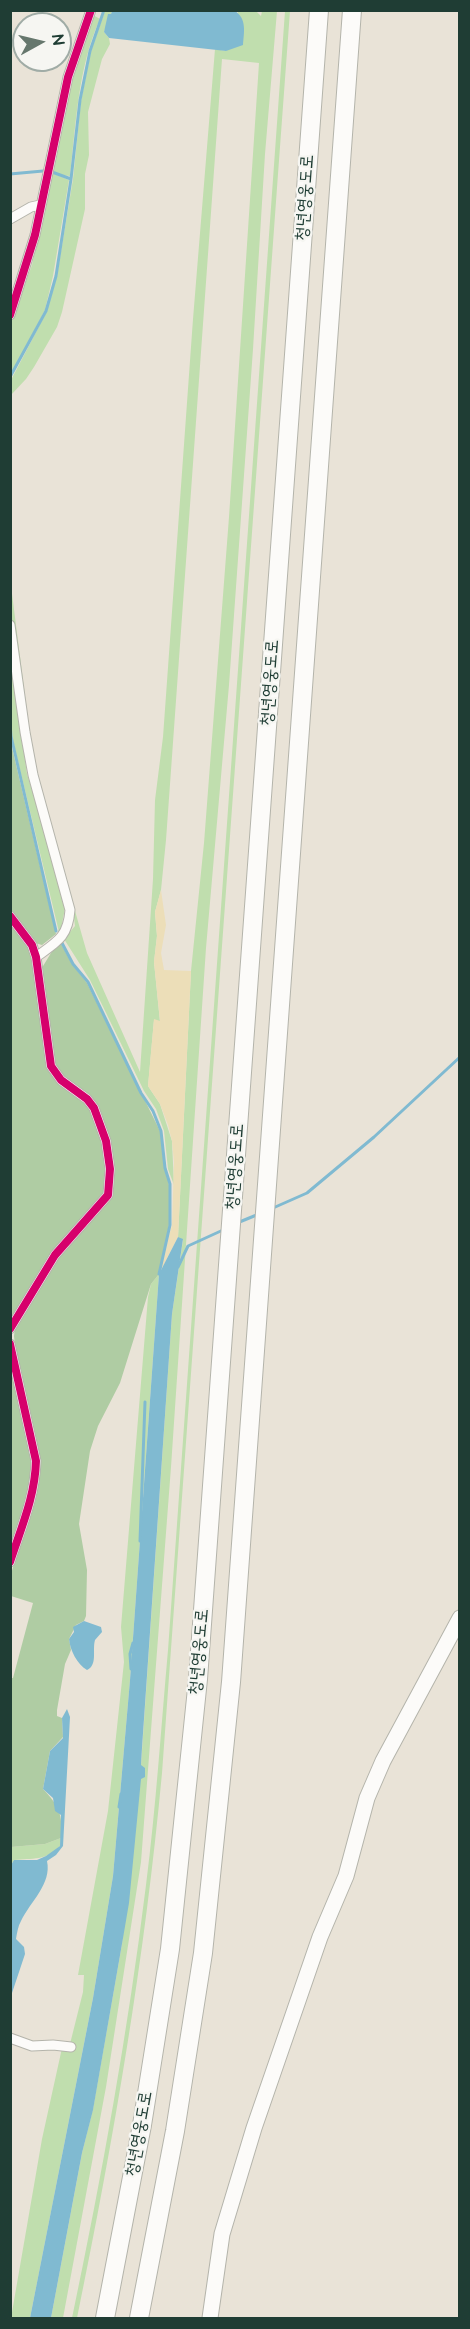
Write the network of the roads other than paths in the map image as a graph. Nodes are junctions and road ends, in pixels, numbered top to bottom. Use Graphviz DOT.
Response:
graph roads {
  1 [pos="91,10"];
  2 [pos="319,10"];
  3 [pos="352,10"];
  4 [pos="40,205"];
  5 [pos="10,219"];
  6 [pos="10,315"];
  7 [pos="10,625"];
  8 [pos="10,916"];
  9 [pos="36,957"];
  10 [pos="10,1329"];
  11 [pos="10,1344"];
  12 [pos="10,1562"];
  13 [pos="459,1618"];
  14 [pos="10,2038"];
  15 [pos="71,2047"];
  16 [pos="105,2319"];
  17 [pos="139,2319"];
  18 [pos="210,2319"];
  1 -- 4 [label="street"];
  2 -- 16 [label="highway, 청년영웅도로"];
  3 -- 17 [label="highway, 청년영웅도로"];
  4 -- 5 [label="street"];
  4 -- 6 [label="street"];
  7 -- 9 [label="street"];
  8 -- 9 [label="street"];
  9 -- 10 [label="street"];
  11 -- 12 [label="street"];
  13 -- 18 [label="main road"];
  14 -- 15 [label="street"];
}
